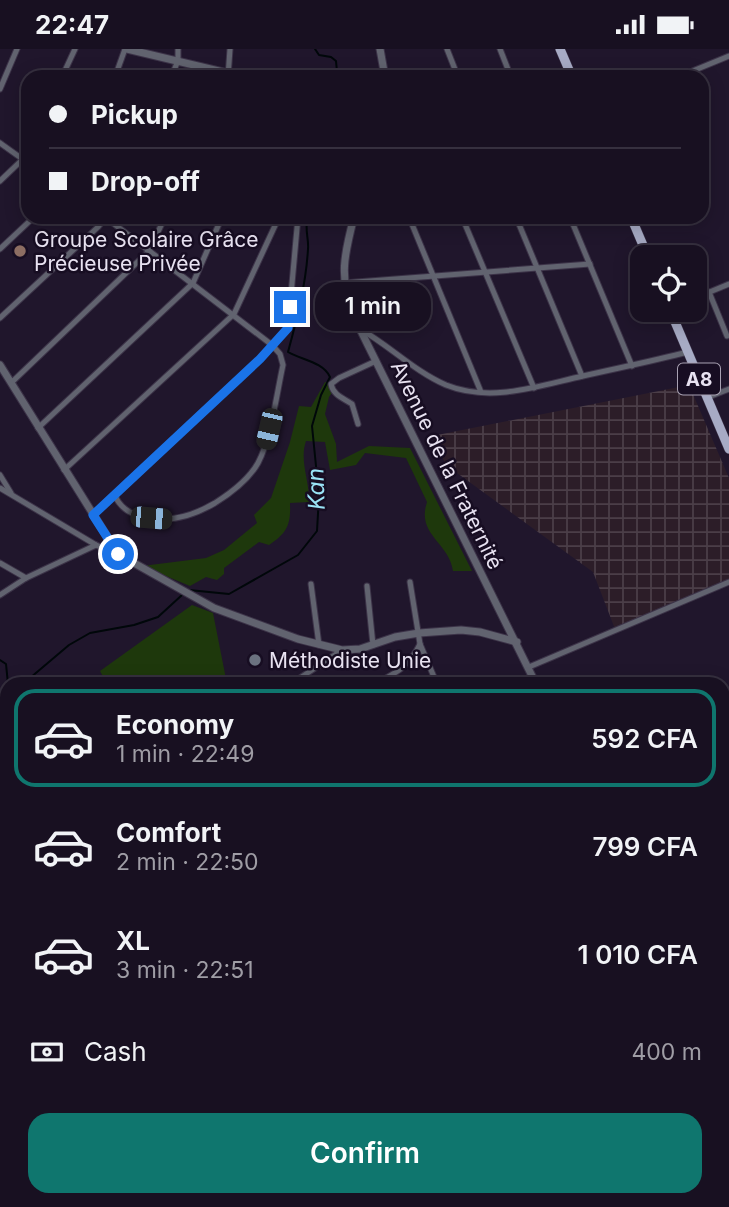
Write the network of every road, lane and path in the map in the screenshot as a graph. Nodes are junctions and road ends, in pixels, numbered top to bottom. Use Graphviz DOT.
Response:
graph roads {
  1 [pos="17,49"];
  2 [pos="75,49"];
  3 [pos="126,49"];
  4 [pos="178,49"];
  5 [pos="230,49"];
  6 [pos="380,49"];
  7 [pos="447,49"];
  8 [pos="500,49"];
  9 [pos="560,49"];
  10 [pos="729,56"];
  11 [pos="178,61"];
  12 [pos="65,70"];
  13 [pos="118,70"];
  14 [pos="174,70"];
  15 [pos="211,70"];
  16 [pos="229,70"];
  17 [pos="384,70"];
  18 [pos="455,70"];
  19 [pos="509,70"];
  20 [pos="569,70"];
  21 [pos="695,70"];
  22 [pos="0,89"];
  23 [pos="0,143"];
  24 [pos="21,158"];
  25 [pos="21,165"];
  26 [pos="0,181"];
  27 [pos="27,224"];
  28 [pos="99,224"];
  29 [pos="115,224"];
  30 [pos="162,224"];
  31 [pos="219,224"];
  32 [pos="276,224"];
  33 [pos="297,224"];
  34 [pos="352,224"];
  35 [pos="412,224"];
  36 [pos="465,224"];
  37 [pos="519,224"];
  38 [pos="573,224"];
  39 [pos="634,224"];
  40 [pos="643,245"];
  41 [pos="0,249"];
  42 [pos="149,251"];
  43 [pos="590,264"];
  44 [pos="537,268"];
  45 [pos="485,272"];
  46 [pos="434,276"];
  47 [pos="193,283"];
  48 [pos="344,283"];
  49 [pos="729,284"];
  50 [pos="709,292"];
  51 [pos="234,314"];
  52 [pos="0,318"];
  53 [pos="675,322"];
  54 [pos="360,329"];
  55 [pos="727,336"];
  56 [pos="272,345"];
  57 [pos="688,352"];
  58 [pos="376,361"];
  59 [pos="0,365"];
  60 [pos="632,366"];
  61 [pos="582,376"];
  62 [pos="11,383"];
  63 [pos="534,388"];
  64 [pos="729,389"];
  65 [pos="481,392"];
  66 [pos="706,398"];
  67 [pos="358,424"];
  68 [pos="38,428"];
  69 [pos="729,449"];
  70 [pos="64,470"];
  71 [pos="0,475"];
  72 [pos="0,488"];
  73 [pos="13,496"];
  74 [pos="115,496"];
  75 [pos="93,515"];
  76 [pos="96,545"];
  77 [pos="118,554"];
  78 [pos="0,563"];
  79 [pos="26,578"];
  80 [pos="410,582"];
  81 [pos="729,582"];
  82 [pos="311,584"];
  83 [pos="367,586"];
  84 [pos="0,595"];
  85 [pos="419,633"];
  86 [pos="517,642"];
  87 [pos="420,644"];
  88 [pos="319,645"];
  89 [pos="373,645"];
  90 [pos="342,650"];
  91 [pos="529,667"];
  92 [pos="303,677"];
  93 [pos="387,677"];
  94 [pos="435,677"];
  95 [pos="533,677"];
  1 -- 22 [label="street"];
  2 -- 12 [label="street"];
  3 -- 11 [label="street"];
  3 -- 13 [label="street"];
  4 -- 11 [label="street"];
  5 -- 16 [label="street"];
  6 -- 17 [label="street"];
  7 -- 18 [label="street"];
  8 -- 19 [label="street"];
  9 -- 20 [label="main road"];
  10 -- 21 [label="street"];
  11 -- 14 [label="street"];
  11 -- 15 [label="street"];
  23 -- 24 [label="street"];
  25 -- 26 [label="street"];
  27 -- 41 [label="street"];
  28 -- 52 [label="street"];
  29 -- 42 [label="street"];
  30 -- 42 [label="street"];
  31 -- 47 [label="street"];
  32 -- 51 [label="street"];
  33 -- 56 [label="street"];
  34 -- 48 [label="street, Avenue de la Fraternité"];
  35 -- 46 [label="street"];
  36 -- 45 [label="street"];
  37 -- 44 [label="street"];
  38 -- 43 [label="street"];
  39 -- 40 [label="main road"];
  42 -- 47 [label="street"];
  42 -- 62 [label="street"];
  43 -- 44 [label="street"];
  43 -- 60 [label="street"];
  44 -- 45 [label="street"];
  44 -- 61 [label="street"];
  45 -- 46 [label="street"];
  45 -- 63 [label="street"];
  46 -- 48 [label="street"];
  46 -- 65 [label="street"];
  47 -- 51 [label="street"];
  47 -- 68 [label="street"];
  48 -- 54 [label="street, Avenue de la Fraternité"];
  49 -- 50 [label="street"];
  50 -- 55 [label="street"];
  51 -- 56 [label="street"];
  51 -- 70 [label="street"];
  53 -- 57 [label="main road, A8"];
  54 -- 58 [label="street, Avenue de la Fraternité"];
  54 -- 65 [label="street"];
  56 -- 74 [label="street"];
  56 -- 74 [label="street"];
  57 -- 60 [label="street"];
  57 -- 66 [label="main road, A8"];
  58 -- 67 [label="street"];
  58 -- 86 [label="street, Avenue de la Fraternité"];
  59 -- 62 [label="street"];
  60 -- 61 [label="street"];
  61 -- 63 [label="street"];
  62 -- 68 [label="street"];
  63 -- 65 [label="street"];
  64 -- 66 [label="street"];
  66 -- 69 [label="main road, A8"];
  68 -- 70 [label="street"];
  70 -- 75 [label="street"];
  71 -- 73 [label="street"];
  72 -- 73 [label="street"];
  73 -- 76 [label="street"];
  74 -- 75 [label="street"];
  75 -- 77 [label="street"];
  76 -- 77 [label="street"];
  76 -- 79 [label="street"];
  77 -- 88 [label="street"];
  78 -- 79 [label="street"];
  79 -- 84 [label="street"];
  80 -- 85 [label="street"];
  81 -- 91 [label="street"];
  82 -- 88 [label="street"];
  83 -- 89 [label="street"];
  85 -- 86 [label="street"];
  85 -- 87 [label="street"];
  85 -- 89 [label="street"];
  86 -- 91 [label="street, Avenue de la Fraternité"];
  87 -- 93 [label="street"];
  87 -- 94 [label="street"];
  88 -- 90 [label="street"];
  89 -- 90 [label="street"];
  90 -- 92 [label="street"];
  91 -- 95 [label="street, Avenue de la Fraternité"];
}
